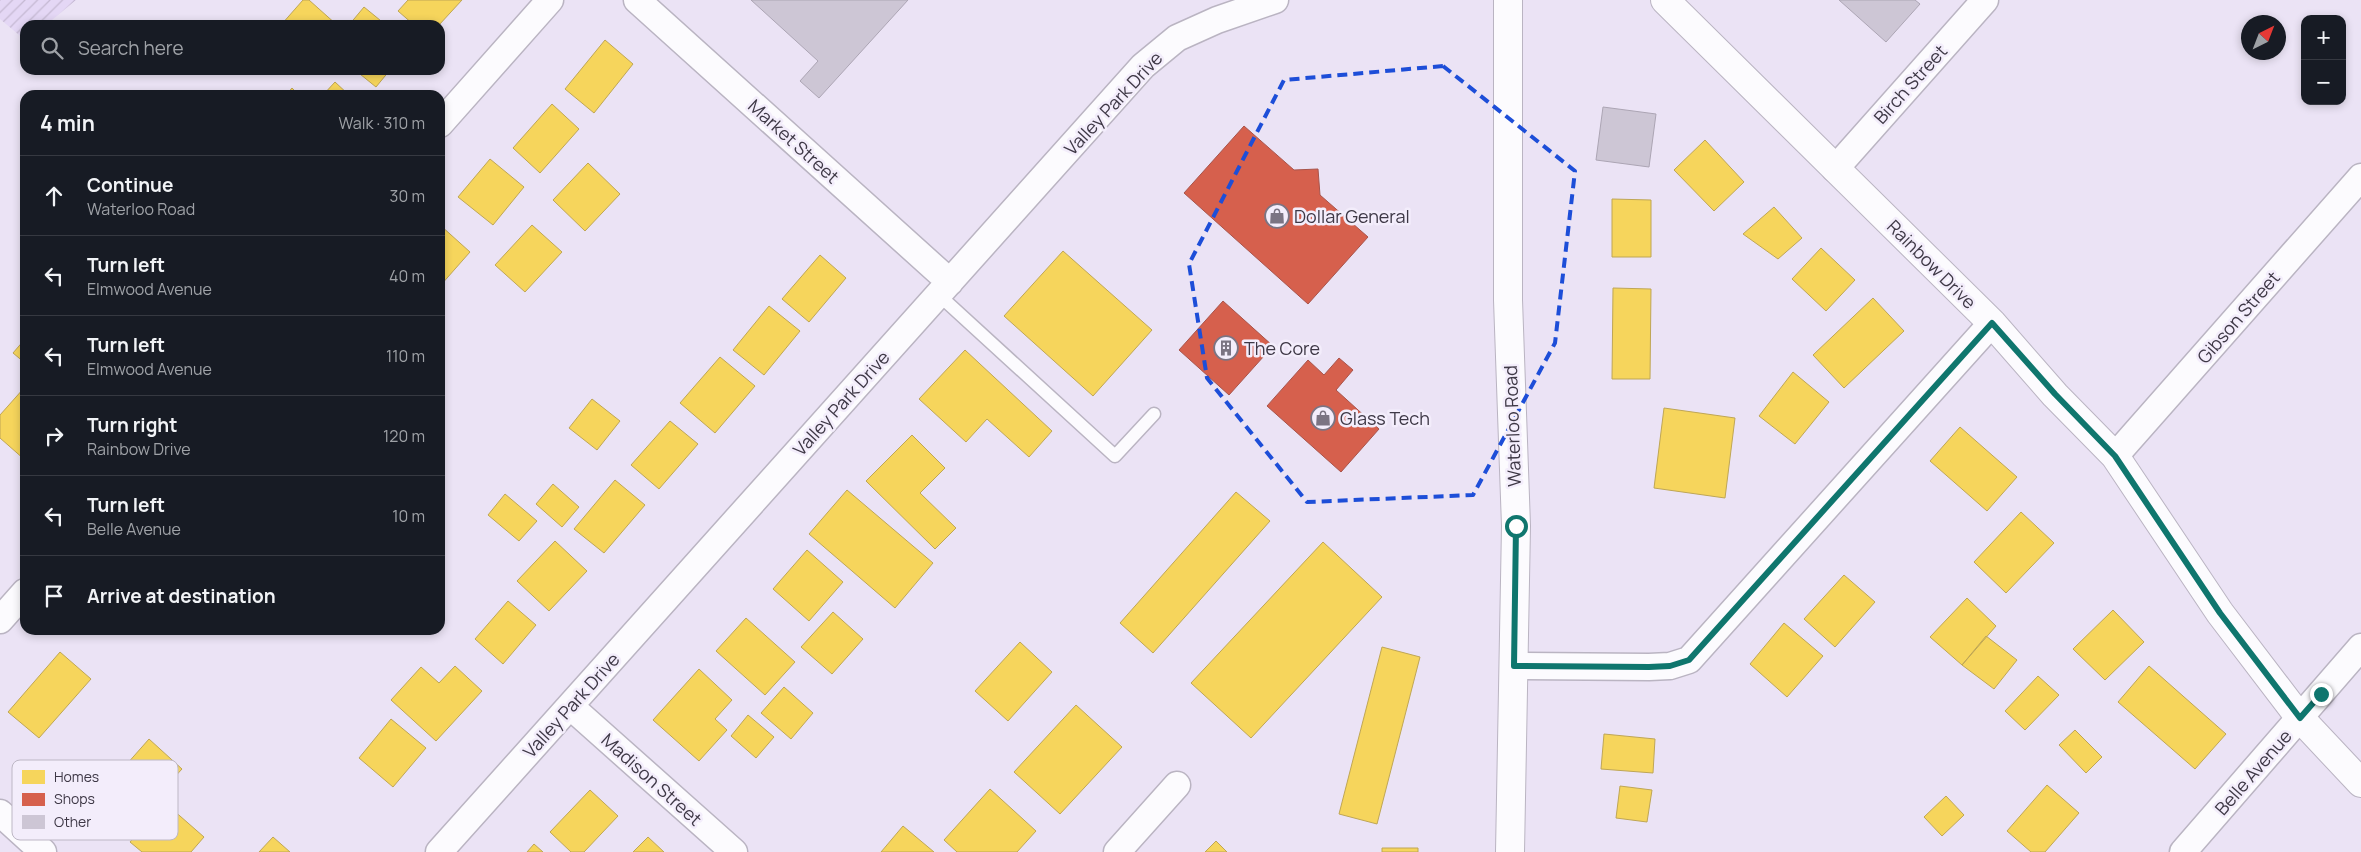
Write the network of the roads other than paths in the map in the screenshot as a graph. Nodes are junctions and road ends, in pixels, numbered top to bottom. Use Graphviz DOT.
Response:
graph roads {
  1 [pos="550,0"];
  2 [pos="637,0"];
  3 [pos="1276,0"];
  4 [pos="1508,0"];
  5 [pos="1665,0"];
  6 [pos="1985,0"];
  7 [pos="445,118"];
  8 [pos="1835,169"];
  9 [pos="2361,177"];
  10 [pos="944,288"];
  11 [pos="1992,323"];
  12 [pos="1154,414"];
  13 [pos="2115,456"];
  14 [pos="20,598"];
  15 [pos="0,620"];
  16 [pos="2361,647"];
  17 [pos="1514,666"];
  18 [pos="570,706"];
  19 [pos="2300,718"];
  20 [pos="2361,783"];
  21 [pos="1177,785"];
  22 [pos="0,813"];
  23 [pos="12,824"];
  24 [pos="30,840"];
  25 [pos="43,852"];
  26 [pos="439,852"];
  27 [pos="734,852"];
  28 [pos="1117,852"];
  29 [pos="1510,852"];
  30 [pos="2183,852"];
  1 -- 7 [label="street"];
  2 -- 10 [label="street, Market Street"];
  3 -- 10 [label="street, Valley Park Drive"];
  4 -- 17 [label="main road, Waterloo Road"];
  5 -- 8 [label="main road, Rainbow Drive"];
  6 -- 8 [label="street, Birch Street"];
  8 -- 11 [label="main road, Rainbow Drive"];
  9 -- 13 [label="street, Gibson Street"];
  10 -- 12 [label="lane"];
  10 -- 18 [label="street, Valley Park Drive"];
  11 -- 13 [label="main road, Rainbow Drive"];
  11 -- 17 [label="street"];
  13 -- 19 [label="main road, Rainbow Drive"];
  14 -- 15 [label="street"];
  16 -- 19 [label="street, Belle Avenue"];
  17 -- 29 [label="main road, Waterloo Road"];
  18 -- 26 [label="street, Valley Park Drive"];
  18 -- 27 [label="street, Madison Street"];
  19 -- 20 [label="main road, Rainbow Drive"];
  19 -- 30 [label="street, Belle Avenue"];
  21 -- 28 [label="street"];
  22 -- 23 [label="street"];
  24 -- 25 [label="street"];
}
